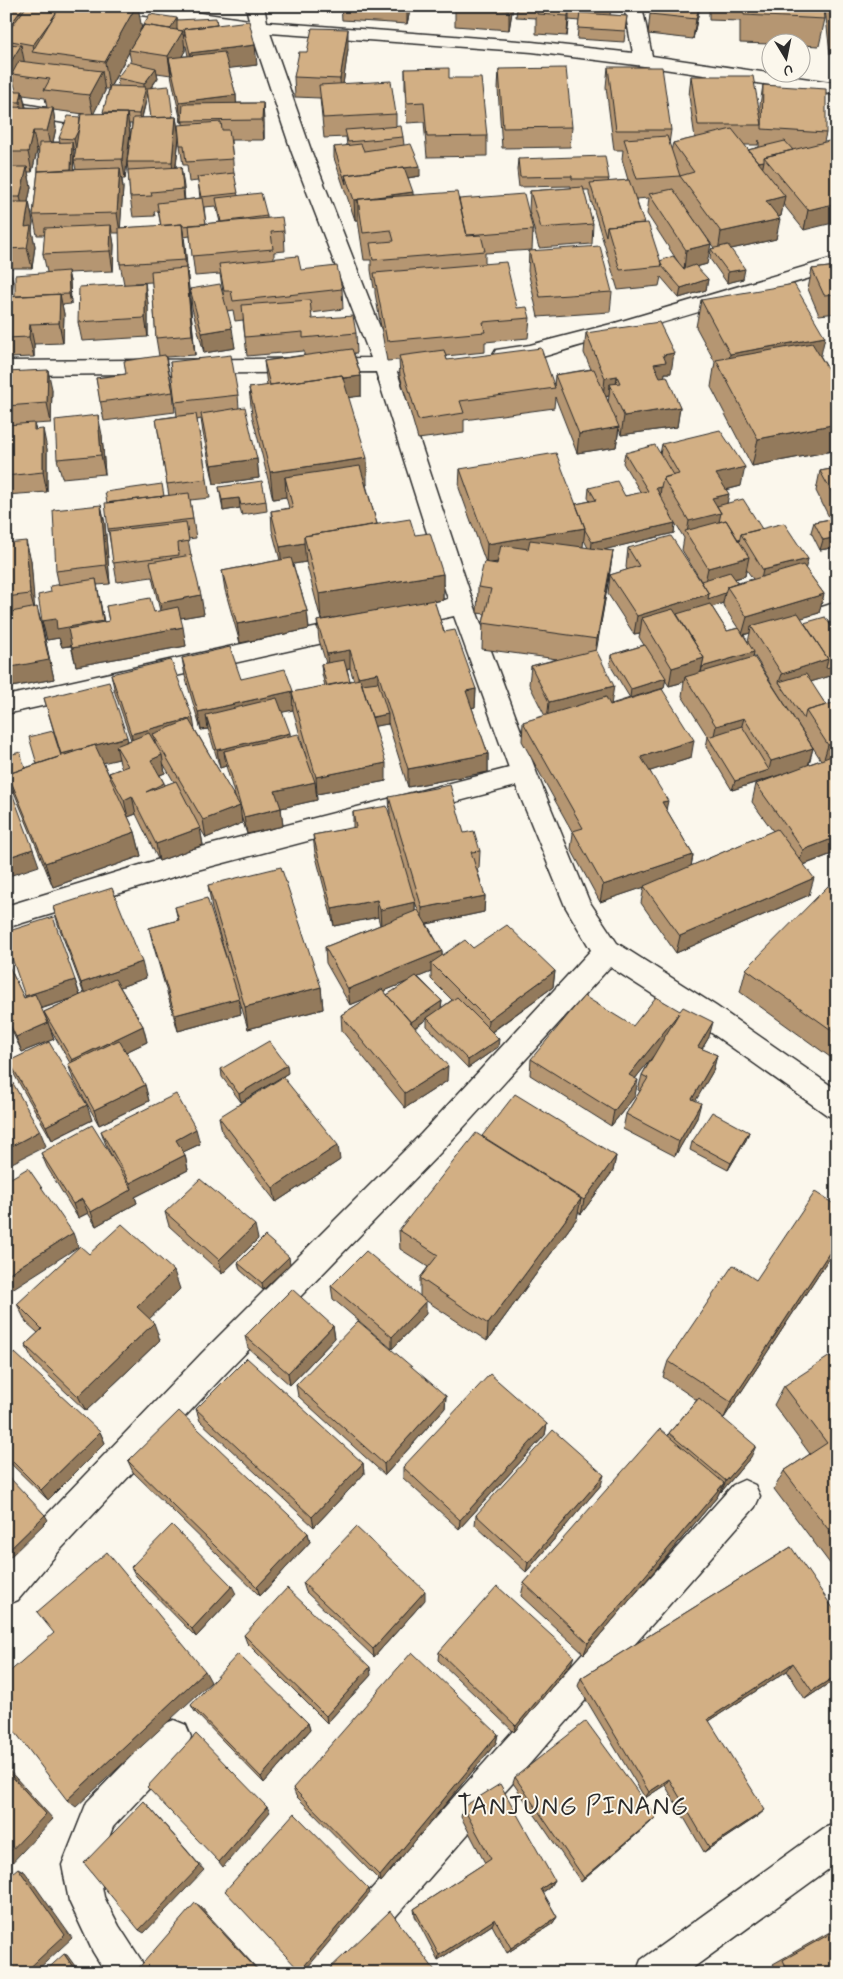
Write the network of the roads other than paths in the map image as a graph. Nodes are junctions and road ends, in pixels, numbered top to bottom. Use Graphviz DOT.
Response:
graph roads {
  1 [pos="112,6"];
  2 [pos="633,6"];
  3 [pos="257,17"];
  4 [pos="644,60"];
  5 [pos="837,89"];
  6 [pos="6,107"];
  7 [pos="147,131"];
  8 [pos="837,263"];
  9 [pos="485,357"];
  10 [pos="422,364"];
  11 [pos="385,367"];
  12 [pos="6,368"];
  13 [pos="462,605"];
  14 [pos="837,611"];
  15 [pos="767,635"];
  16 [pos="6,705"];
  17 [pos="524,774"];
  18 [pos="6,917"];
  19 [pos="607,951"];
  20 [pos="837,1106"];
  21 [pos="744,1496"];
  22 [pos="6,1588"];
  23 [pos="174,1737"];
  24 [pos="837,1841"];
  25 [pos="128,1973"];
  26 [pos="321,1973"];
  27 [pos="654,1973"];
  1 -- 3 [label="street"];
  2 -- 4 [label="street"];
  3 -- 4 [label="street"];
  3 -- 11 [label="street"];
  4 -- 5 [label="street"];
  6 -- 7 [label="street"];
  8 -- 9 [label="street"];
  10 -- 11 [label="street"];
  11 -- 12 [label="street"];
  11 -- 13 [label="street"];
  13 -- 16 [label="street"];
  13 -- 17 [label="street"];
  14 -- 15 [label="street"];
  17 -- 18 [label="street"];
  17 -- 19 [label="street"];
  19 -- 20 [label="street"];
  19 -- 22 [label="street"];
  21 -- 26 [label="street"];
  23 -- 25 [label="street"];
  24 -- 27 [label="street"];
}
